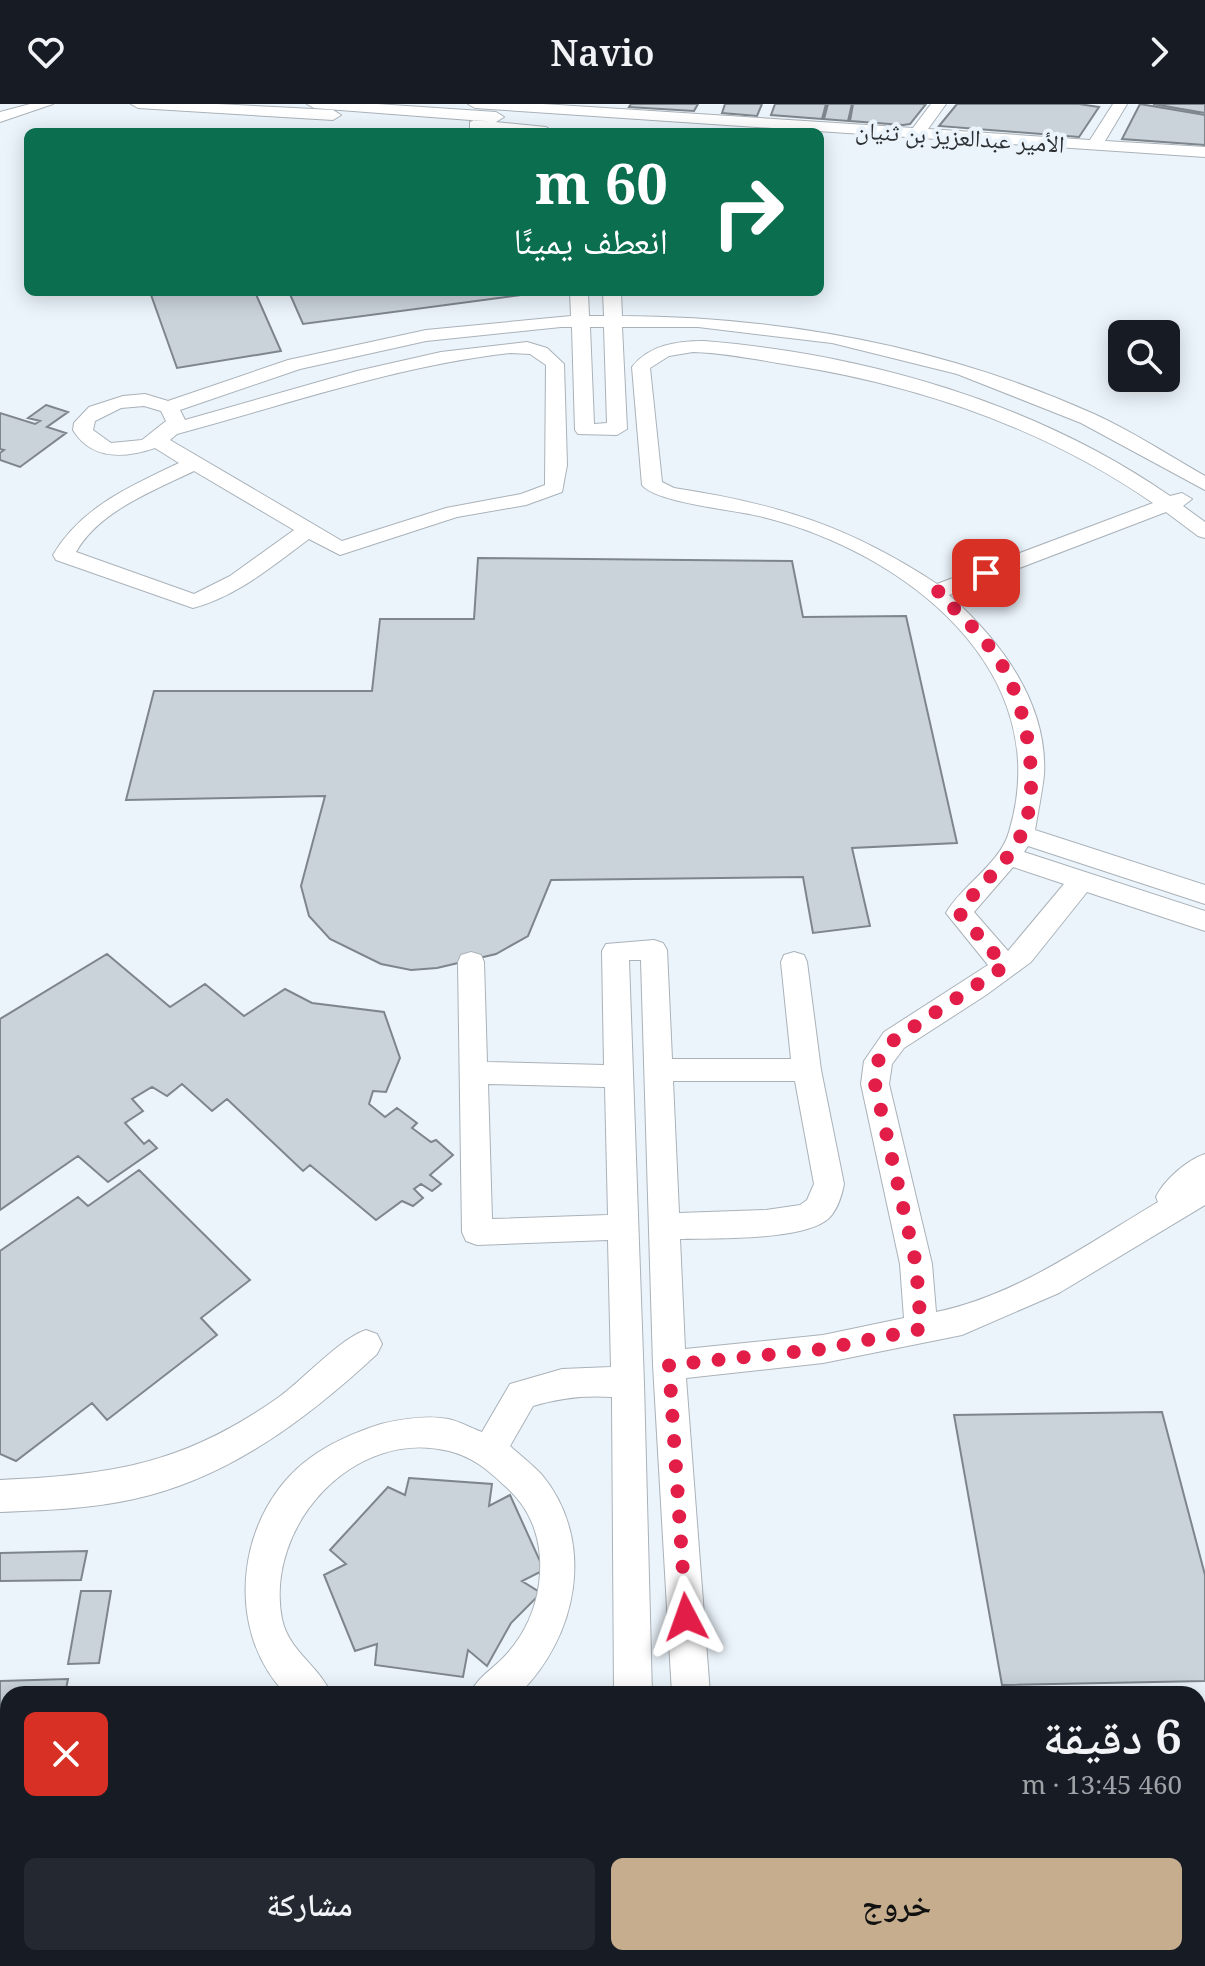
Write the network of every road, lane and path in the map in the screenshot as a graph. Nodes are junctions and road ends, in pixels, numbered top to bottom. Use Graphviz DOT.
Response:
graph roads {
  1 [pos="46,104"];
  2 [pos="138,104"];
  3 [pos="314,104"];
  4 [pos="475,104"];
  5 [pos="939,104"];
  6 [pos="1120,104"];
  7 [pos="597,108"];
  8 [pos="441,113"];
  9 [pos="0,117"];
  10 [pos="449,128"];
  11 [pos="487,128"];
  12 [pos="656,128"];
  13 [pos="917,133"];
  14 [pos="824,139"];
  15 [pos="1095,145"];
  16 [pos="1202,159"];
  17 [pos="579,296"];
  18 [pos="612,296"];
  19 [pos="613,319"];
  20 [pos="578,320"];
  21 [pos="169,407"];
  22 [pos="165,435"];
  23 [pos="1131,440"];
  24 [pos="194,463"];
  25 [pos="1205,469"];
  26 [pos="1205,484"];
  27 [pos="1205,491"];
  28 [pos="1187,511"];
  29 [pos="308,530"];
  30 [pos="1205,532"];
  31 [pos="944,599"];
  32 [pos="1015,845"];
  33 [pos="1082,880"];
  34 [pos="1205,895"];
  35 [pos="1205,921"];
  36 [pos="471,962"];
  37 [pos="794,962"];
  38 [pos="1005,966"];
  39 [pos="658,1070"];
  40 [pos="807,1070"];
  41 [pos="473,1073"];
  42 [pos="619,1076"];
  43 [pos="1205,1166"];
  44 [pos="1205,1190"];
  45 [pos="664,1226"];
  46 [pos="623,1227"];
  47 [pos="1129,1235"];
  48 [pos="921,1329"];
  49 [pos="366,1344"];
  50 [pos="669,1365"];
  51 [pos="628,1384"];
  52 [pos="489,1451"];
  53 [pos="0,1496"];
  54 [pos="304,1686"];
  55 [pos="501,1686"];
  56 [pos="633,1686"];
  57 [pos="690,1686"];
  1 -- 9 [label="street"];
  2 -- 10 [label="street"];
  3 -- 8 [label="street"];
  4 -- 7 [label="street, الأمير عبدالعزيز بن ثنيان"];
  5 -- 13 [label="street"];
  6 -- 15 [label="street"];
  7 -- 13 [label="street, الأمير عبدالعزيز بن ثنيان"];
  8 -- 11 [label="street"];
  8 -- 12 [label="street"];
  13 -- 15 [label="street, الأمير عبدالعزيز بن ثنيان"];
  14 -- 16 [label="street, الأمير عبدالعزيز بن ثنيان"];
  15 -- 16 [label="street, الأمير عبدالعزيز بن ثنيان"];
  17 -- 20 [label="street"];
  18 -- 19 [label="street"];
  19 -- 20 [label="street"];
  19 -- 20 [label="street"];
  19 -- 23 [label="street"];
  20 -- 21 [label="street"];
  21 -- 22 [label="street"];
  21 -- 22 [label="street"];
  22 -- 24 [label="street"];
  22 -- 29 [label="street"];
  23 -- 25 [label="street"];
  23 -- 26 [label="street"];
  24 -- 29 [label="street"];
  24 -- 29 [label="street"];
  27 -- 28 [label="street"];
  28 -- 30 [label="street"];
  28 -- 31 [label="street"];
  28 -- 31 [label="street"];
  31 -- 32 [label="street"];
  32 -- 33 [label="street"];
  32 -- 34 [label="street"];
  32 -- 38 [label="street"];
  33 -- 35 [label="street"];
  33 -- 38 [label="street"];
  36 -- 41 [label="street"];
  37 -- 40 [label="street"];
  38 -- 48 [label="street"];
  39 -- 40 [label="street"];
  39 -- 42 [label="street"];
  39 -- 45 [label="street"];
  40 -- 45 [label="street"];
  41 -- 42 [label="street"];
  41 -- 46 [label="street"];
  42 -- 46 [label="street"];
  43 -- 47 [label="street"];
  44 -- 47 [label="street"];
  45 -- 50 [label="street"];
  46 -- 51 [label="street"];
  47 -- 48 [label="street"];
  48 -- 50 [label="street"];
  49 -- 53 [label="street"];
  50 -- 57 [label="street"];
  51 -- 52 [label="street"];
  51 -- 56 [label="street"];
  52 -- 54 [label="street"];
  52 -- 55 [label="street"];
}
